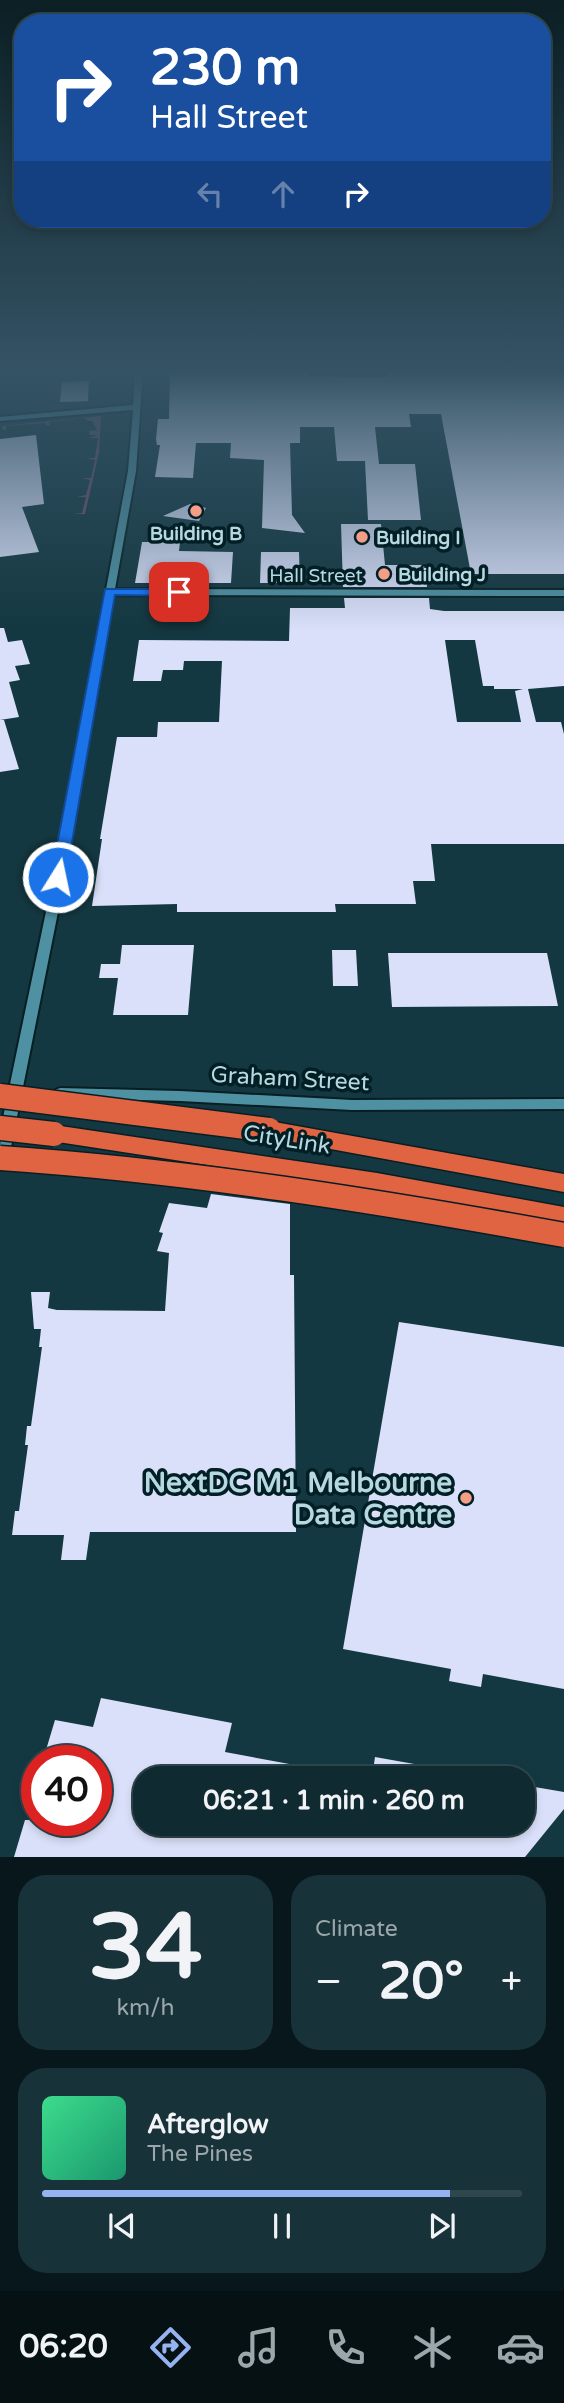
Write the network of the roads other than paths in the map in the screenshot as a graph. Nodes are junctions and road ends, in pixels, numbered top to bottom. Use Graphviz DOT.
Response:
graph roads {
  1 [pos="134,458"];
  2 [pos="109,592"];
  3 [pos="564,593"];
  4 [pos="7,1094"];
  5 [pos="564,1104"];
  6 [pos="0,1128"];
  7 [pos="0,1158"];
  8 [pos="0,1169"];
  9 [pos="564,1183"];
  10 [pos="564,1217"];
  11 [pos="564,1235"];
  1 -- 2 [label="street"];
  2 -- 3 [label="street, Hall Street"];
  2 -- 4 [label="street"];
  4 -- 5 [label="street, Graham Street"];
  4 -- 8 [label="street"];
  4 -- 9 [label="highway, CityLink, bridge"];
  6 -- 10 [label="highway, CityLink, bridge"];
  7 -- 11 [label="highway, bridge"];
}
